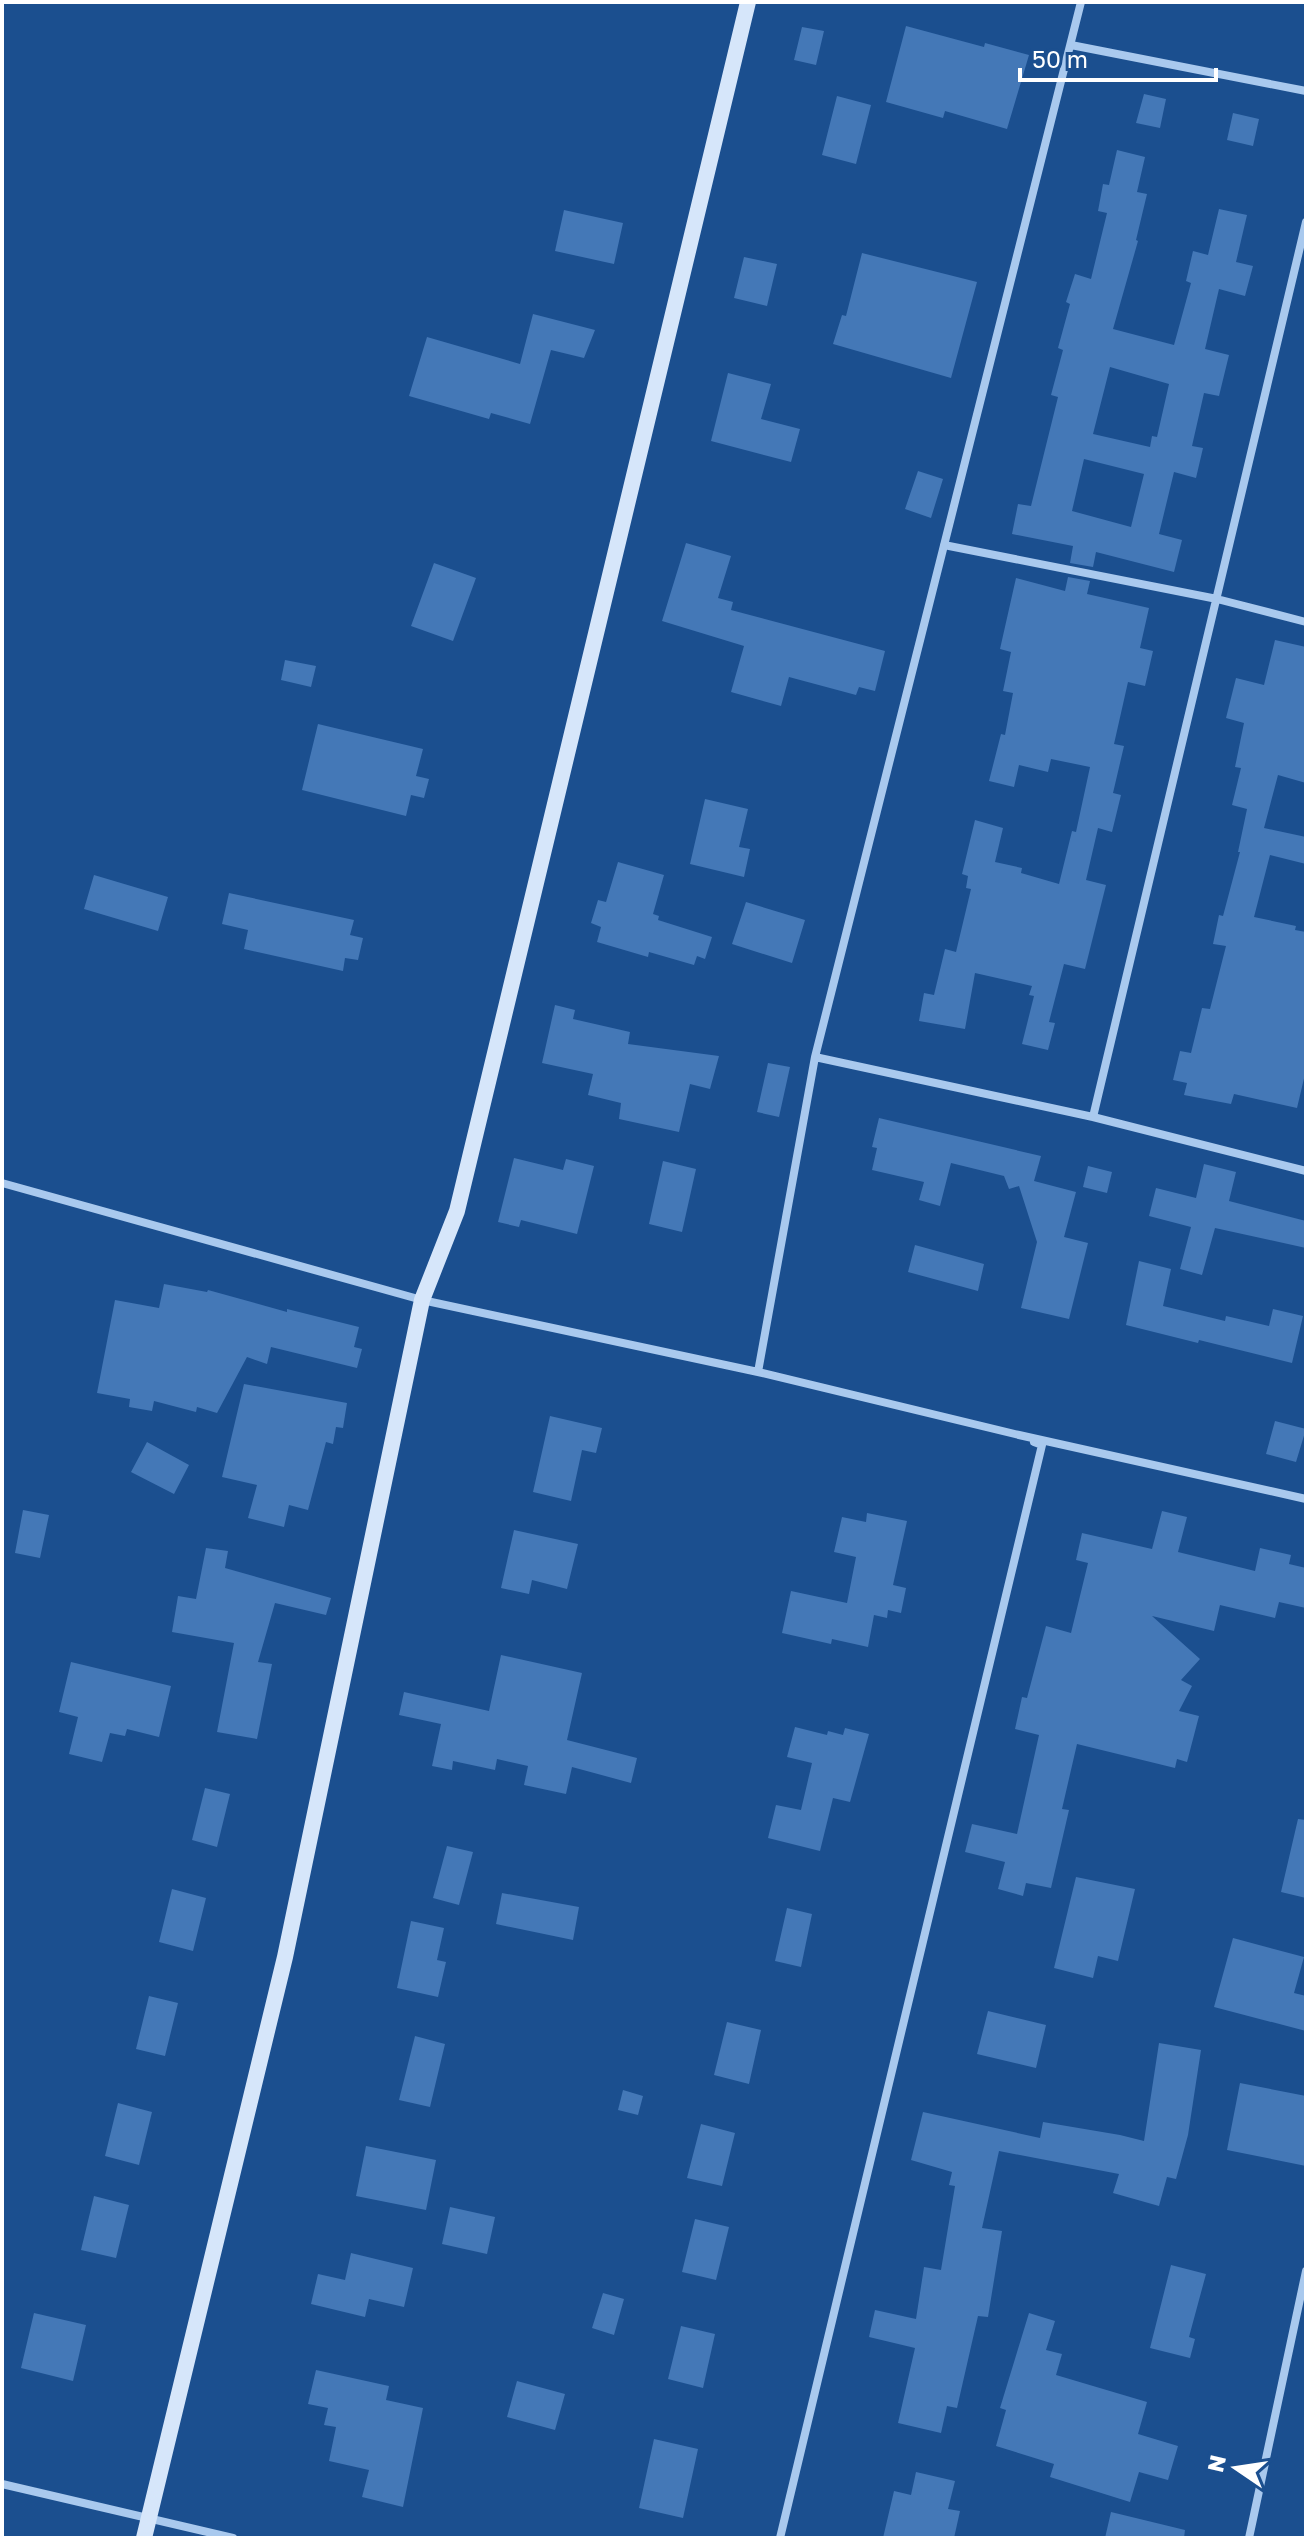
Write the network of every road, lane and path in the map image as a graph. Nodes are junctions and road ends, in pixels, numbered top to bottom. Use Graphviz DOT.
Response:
graph roads {
  1 [pos="748,2"];
  2 [pos="1081,2"];
  3 [pos="1071,45"];
  4 [pos="1306,91"];
  5 [pos="1306,222"];
  6 [pos="944,545"];
  7 [pos="1217,599"];
  8 [pos="1306,622"];
  9 [pos="815,1057"];
  10 [pos="1093,1117"];
  11 [pos="1306,1171"];
  12 [pos="2,1183"];
  13 [pos="422,1300"];
  14 [pos="758,1372"];
  15 [pos="1019,1435"];
  16 [pos="1306,1499"];
  17 [pos="1306,2271"];
  18 [pos="2,2484"];
  19 [pos="148,2518"];
  20 [pos="144,2538"];
  21 [pos="233,2538"];
  22 [pos="780,2538"];
  23 [pos="1249,2538"];
  1 -- 13 [label="street"];
  2 -- 3 [label="street"];
  3 -- 4 [label="street"];
  3 -- 6 [label="street"];
  5 -- 7 [label="street"];
  6 -- 7 [label="street"];
  6 -- 9 [label="street"];
  7 -- 8 [label="street"];
  7 -- 10 [label="street"];
  9 -- 10 [label="street"];
  9 -- 14 [label="street"];
  10 -- 11 [label="street"];
  12 -- 13 [label="street"];
  13 -- 14 [label="street"];
  13 -- 19 [label="street"];
  14 -- 15 [label="street"];
  15 -- 16 [label="street"];
  15 -- 22 [label="street"];
  17 -- 23 [label="street"];
  18 -- 19 [label="street"];
  19 -- 20 [label="street"];
  19 -- 21 [label="street"];
}
